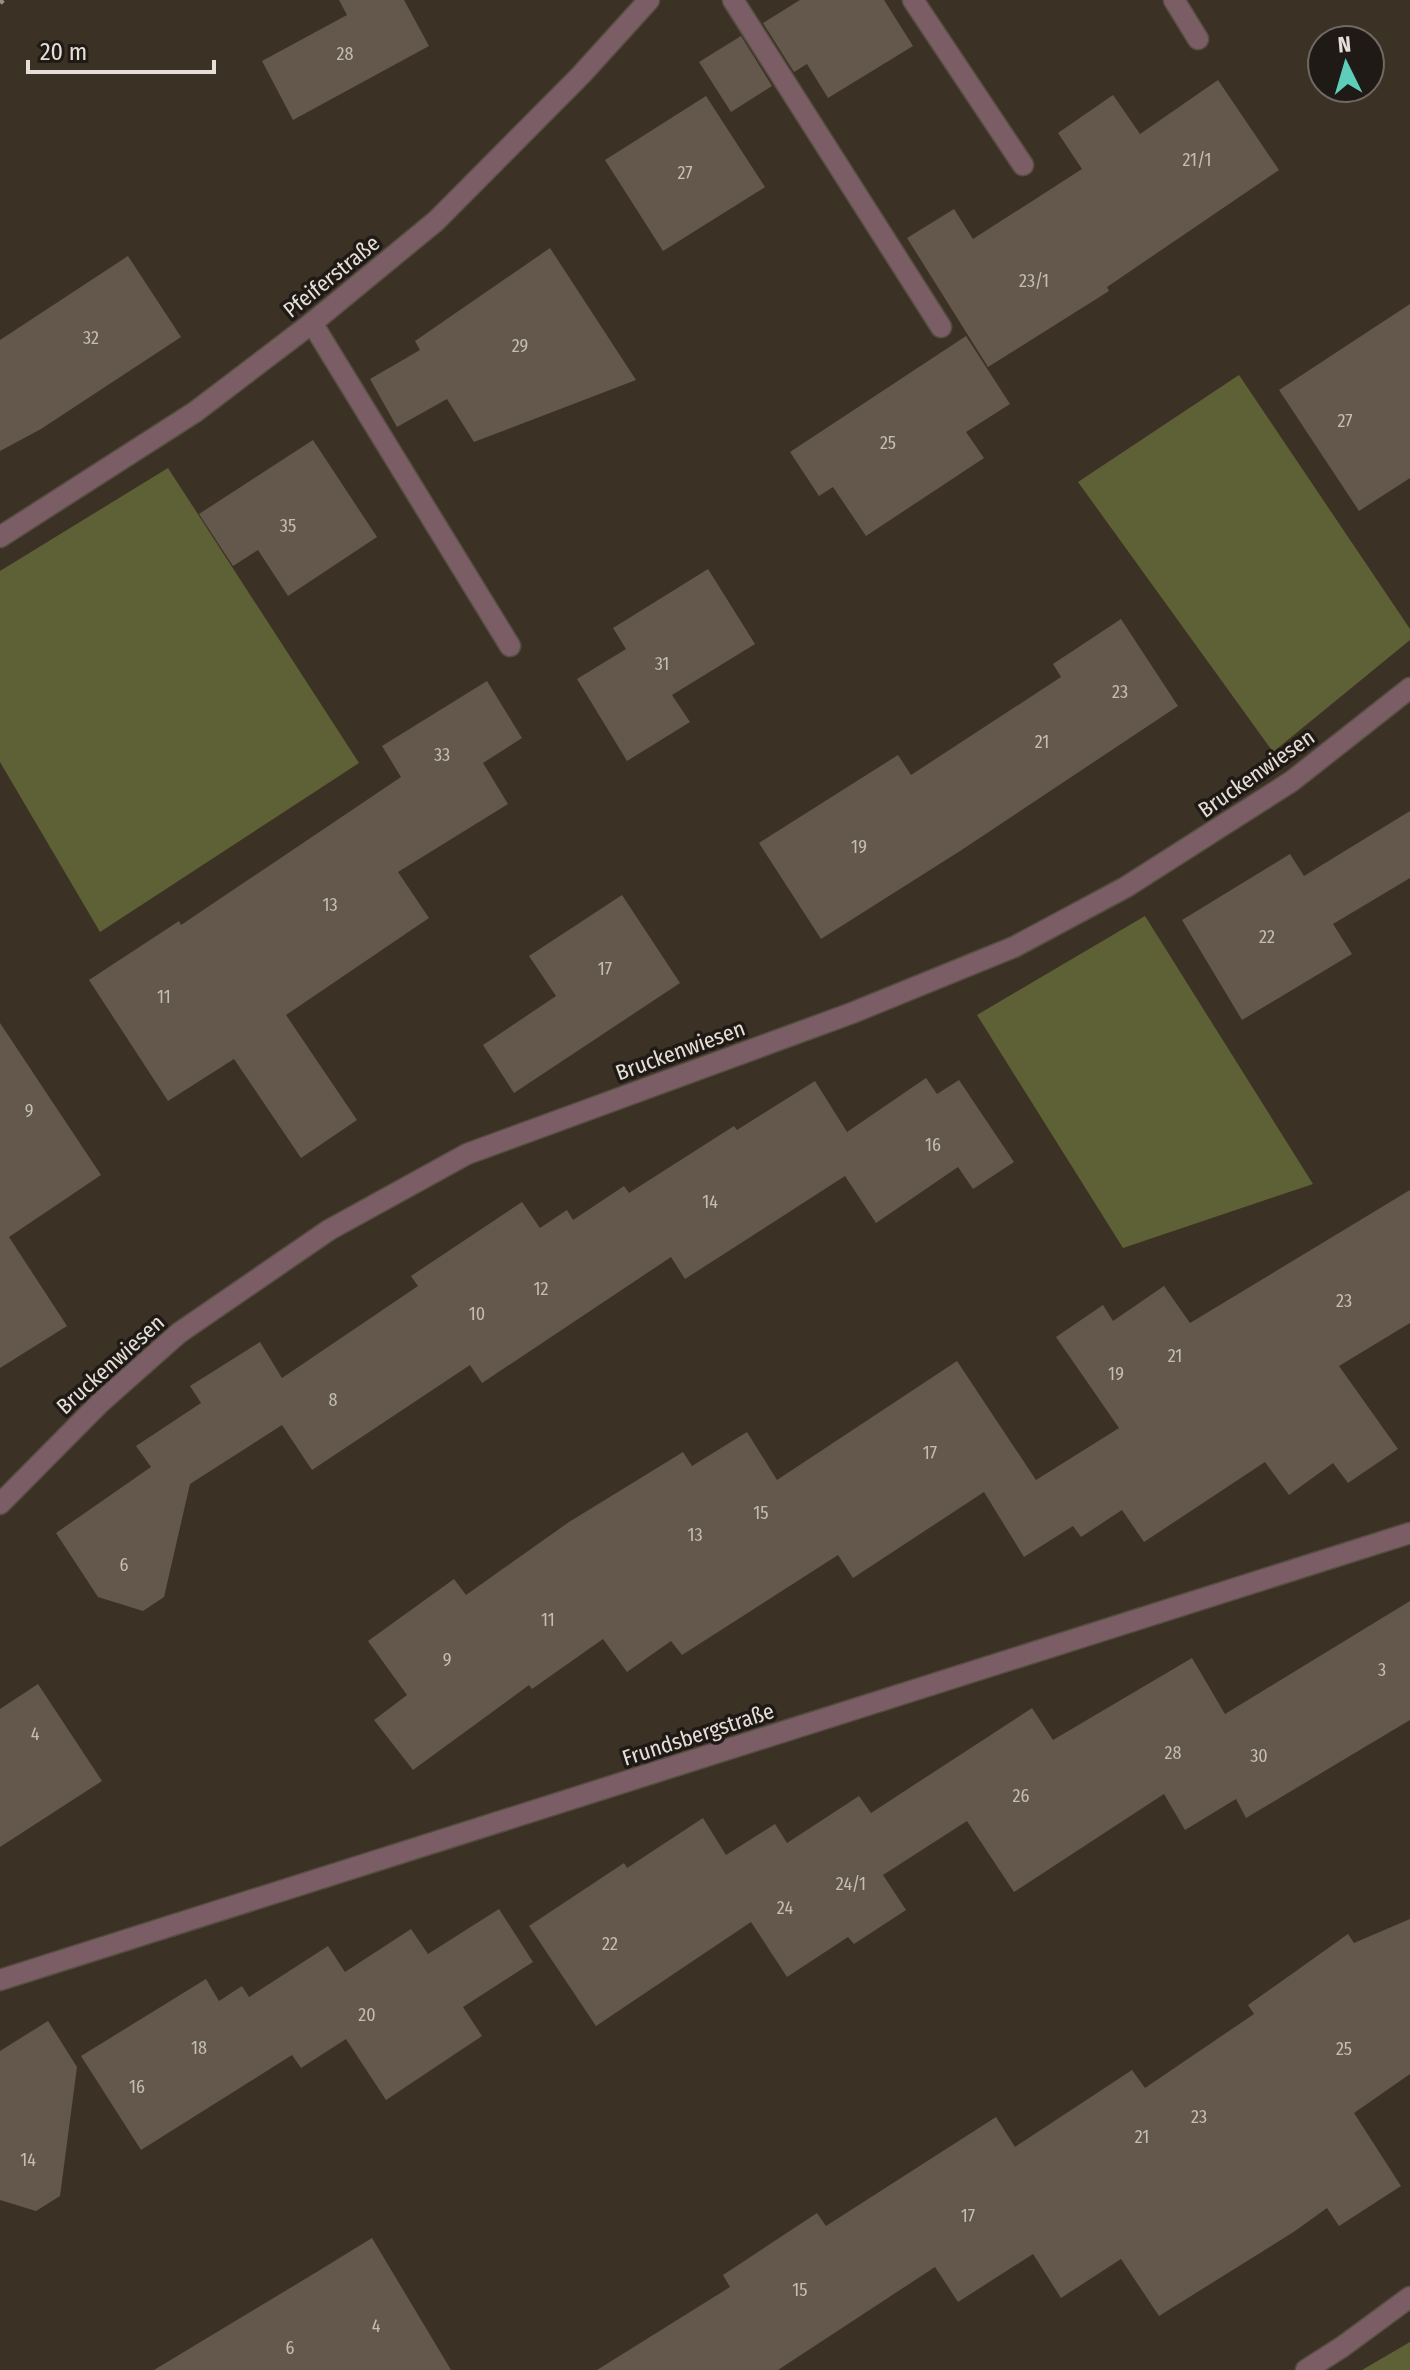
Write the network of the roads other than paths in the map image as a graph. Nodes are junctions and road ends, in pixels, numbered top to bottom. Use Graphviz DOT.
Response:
graph roads {
  1 [pos="649,0"];
  2 [pos="733,0"];
  3 [pos="913,0"];
  4 [pos="1174,0"];
  5 [pos="1198,39"];
  6 [pos="1023,165"];
  7 [pos="312,323"];
  8 [pos="941,327"];
  9 [pos="0,537"];
  10 [pos="510,646"];
  11 [pos="1410,688"];
  12 [pos="0,1504"];
  13 [pos="1410,1533"];
  14 [pos="0,1980"];
  15 [pos="1410,2297"];
  16 [pos="1306,2370"];
  1 -- 7 [label="street, Pfeiferstraße"];
  2 -- 8 [label="street"];
  3 -- 6 [label="street"];
  4 -- 5 [label="street"];
  7 -- 9 [label="street, Pfeiferstraße"];
  7 -- 10 [label="street"];
  11 -- 12 [label="street, Bruckenwiesen"];
  13 -- 14 [label="street, Frundsbergstraße"];
  15 -- 16 [label="street"];
}
